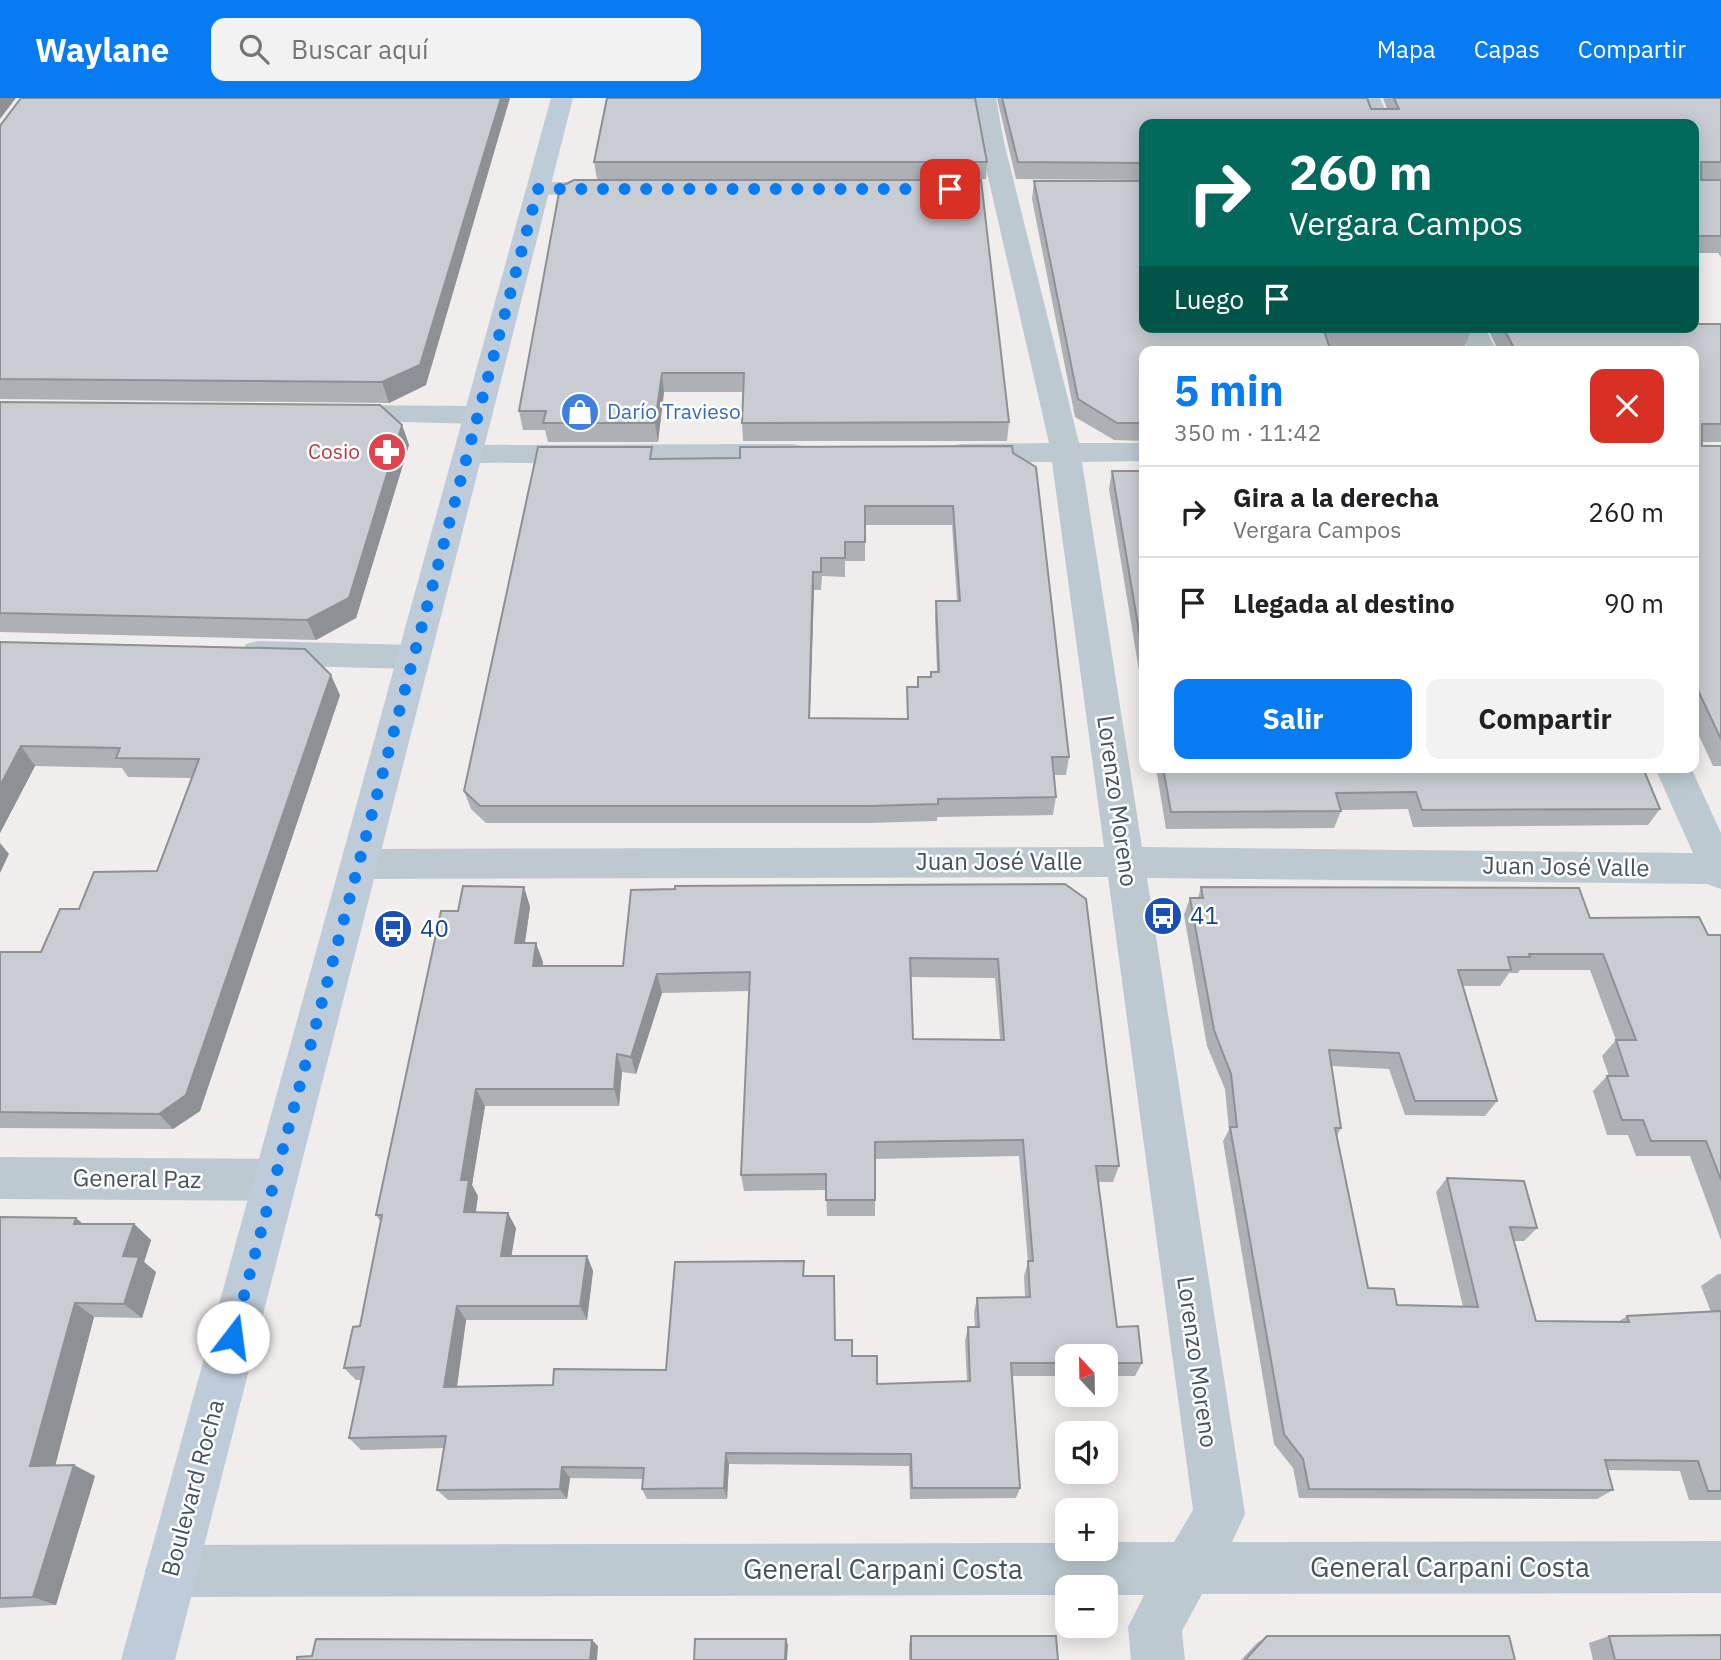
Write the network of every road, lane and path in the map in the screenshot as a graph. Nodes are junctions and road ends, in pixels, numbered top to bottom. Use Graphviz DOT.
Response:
graph roads {
  1 [pos="562,98"];
  2 [pos="985,98"];
  3 [pos="1369,98"];
  4 [pos="1378,119"];
  5 [pos="538,189"];
  6 [pos="634,189"];
  7 [pos="977,189"];
  8 [pos="1004,189"];
  9 [pos="1032,189"];
  10 [pos="314,414"];
  11 [pos="478,415"];
  12 [pos="1066,452"];
  13 [pos="1139,452"];
  14 [pos="816,453"];
  15 [pos="927,453"];
  16 [pos="469,454"];
  17 [pos="220,652"];
  18 [pos="413,657"];
  19 [pos="1675,773"];
  20 [pos="1126,862"];
  21 [pos="361,864"];
  22 [pos="1720,870"];
  23 [pos="0,1178"];
  24 [pos="275,1180"];
  25 [pos="1190,1567"];
  26 [pos="1721,1567"];
  27 [pos="171,1571"];
  28 [pos="148,1660"];
  29 [pos="1158,1660"];
  1 -- 5 [label="main road, Boulevard Rocha"];
  2 -- 8 [label="street, Lorenzo Moreno"];
  3 -- 4 [label="street"];
  5 -- 6 [label="street"];
  5 -- 11 [label="main road, Boulevard Rocha"];
  7 -- 8 [label="street"];
  8 -- 9 [label="street"];
  8 -- 12 [label="street, Lorenzo Moreno"];
  10 -- 11 [label="street"];
  11 -- 16 [label="main road, Boulevard Rocha"];
  12 -- 13 [label="street"];
  12 -- 15 [label="street"];
  12 -- 20 [label="street, Lorenzo Moreno"];
  14 -- 16 [label="street"];
  16 -- 18 [label="main road, Boulevard Rocha"];
  17 -- 18 [label="street"];
  18 -- 21 [label="main road, Boulevard Rocha"];
  19 -- 22 [label="street"];
  20 -- 21 [label="street, Juan José Valle"];
  20 -- 22 [label="street, Juan José Valle"];
  20 -- 25 [label="street, Lorenzo Moreno"];
  21 -- 24 [label="main road, Boulevard Rocha"];
  23 -- 24 [label="street, General Paz"];
  24 -- 27 [label="main road, Boulevard Rocha"];
  25 -- 26 [label="street, General Carpani Costa"];
  25 -- 27 [label="street, General Carpani Costa"];
  25 -- 29 [label="street, Lorenzo Moreno"];
  27 -- 28 [label="main road, Boulevard Rocha"];
}
